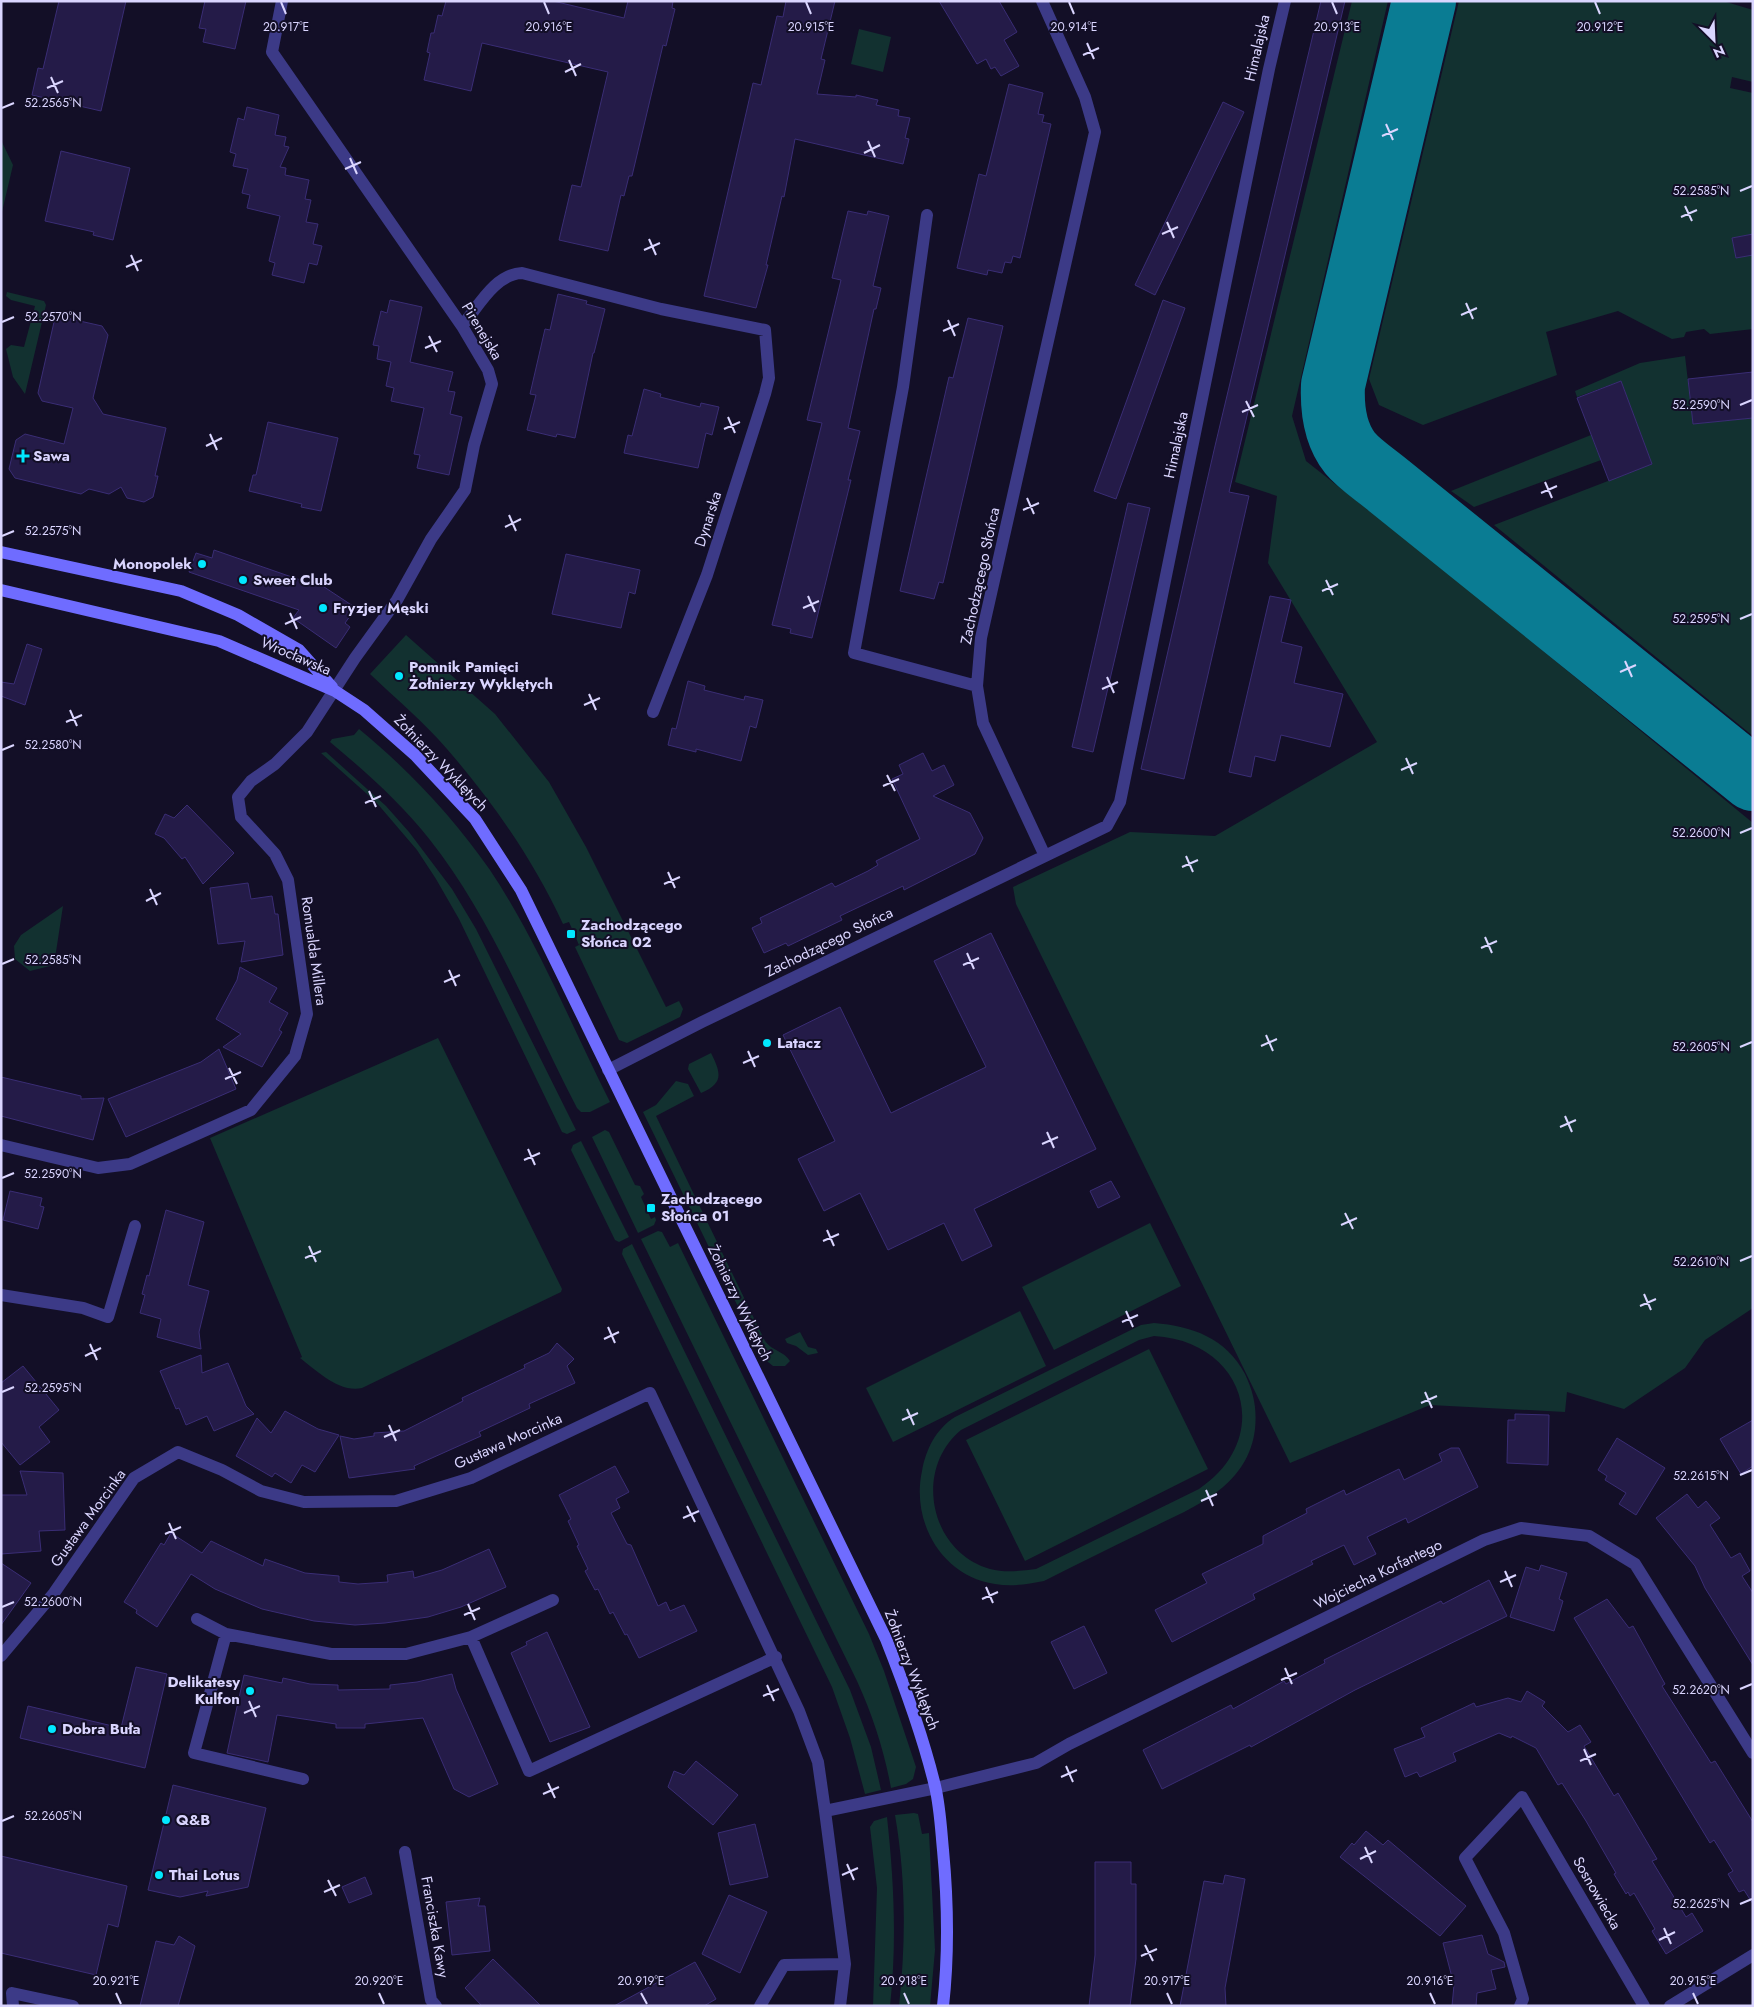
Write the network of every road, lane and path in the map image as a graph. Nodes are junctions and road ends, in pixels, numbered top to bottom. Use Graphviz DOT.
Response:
graph roads {
  1 [pos="282,1"];
  2 [pos="1042,1"];
  3 [pos="1284,1"];
  4 [pos="926,214"];
  5 [pos="462,326"];
  6 [pos="1,552"];
  7 [pos="1,590"];
  8 [pos="977,686"];
  9 [pos="335,691"];
  10 [pos="654,712"];
  11 [pos="1045,856"];
  12 [pos="608,1070"];
  13 [pos="1,1145"];
  14 [pos="135,1226"];
  15 [pos="1,1295"];
  16 [pos="553,1600"];
  17 [pos="197,1619"];
  18 [pos="226,1634"];
  19 [pos="471,1637"];
  20 [pos="1,1656"];
  21 [pos="776,1657"];
  22 [pos="1753,1754"];
  23 [pos="304,1779"];
  24 [pos="936,1788"];
  25 [pos="825,1811"];
  26 [pos="405,1852"];
  27 [pos="1753,1954"];
  28 [pos="845,1964"];
  29 [pos="13,2006"];
  30 [pos="72,2006"];
  31 [pos="436,2006"];
  32 [pos="760,2006"];
  33 [pos="840,2006"];
  34 [pos="943,2006"];
  35 [pos="1520,2006"];
  36 [pos="1644,2006"];
  37 [pos="1670,2006"];
  1 -- 5 [label="street, Pirenejska"];
  2 -- 8 [label="street, Zachodzącego Słońca"];
  3 -- 11 [label="street, Himalajska"];
  4 -- 8 [label="street"];
  5 -- 9 [label="street, Pirenejska"];
  5 -- 10 [label="street, Dynarska"];
  6 -- 9 [label="street, Wrocławska"];
  7 -- 9 [label="street, Wrocławska"];
  8 -- 11 [label="street, Zachodzącego Słońca"];
  9 -- 12 [label="street, Żołnierzy Wyklętych"];
  9 -- 13 [label="street, Romualda Millera"];
  11 -- 12 [label="street, Zachodzącego Słońca"];
  12 -- 24 [label="street, Żołnierzy Wyklętych"];
  14 -- 15 [label="street"];
  16 -- 19 [label="street"];
  17 -- 18 [label="street"];
  18 -- 19 [label="street"];
  18 -- 23 [label="street"];
  19 -- 21 [label="street"];
  20 -- 21 [label="street, Gustawa Morcinka"];
  21 -- 25 [label="street"];
  22 -- 24 [label="street, Wojciecha Korfantego"];
  24 -- 25 [label="street, Wojciecha Korfantego"];
  24 -- 34 [label="street, Żołnierzy Wyklętych"];
  25 -- 28 [label="street"];
  26 -- 31 [label="street, Franciszka Kawy"];
  27 -- 37 [label="street"];
  28 -- 32 [label="street"];
  28 -- 33 [label="street"];
  29 -- 30 [label="street"];
  35 -- 36 [label="street, Sosnowiecka"];
}
